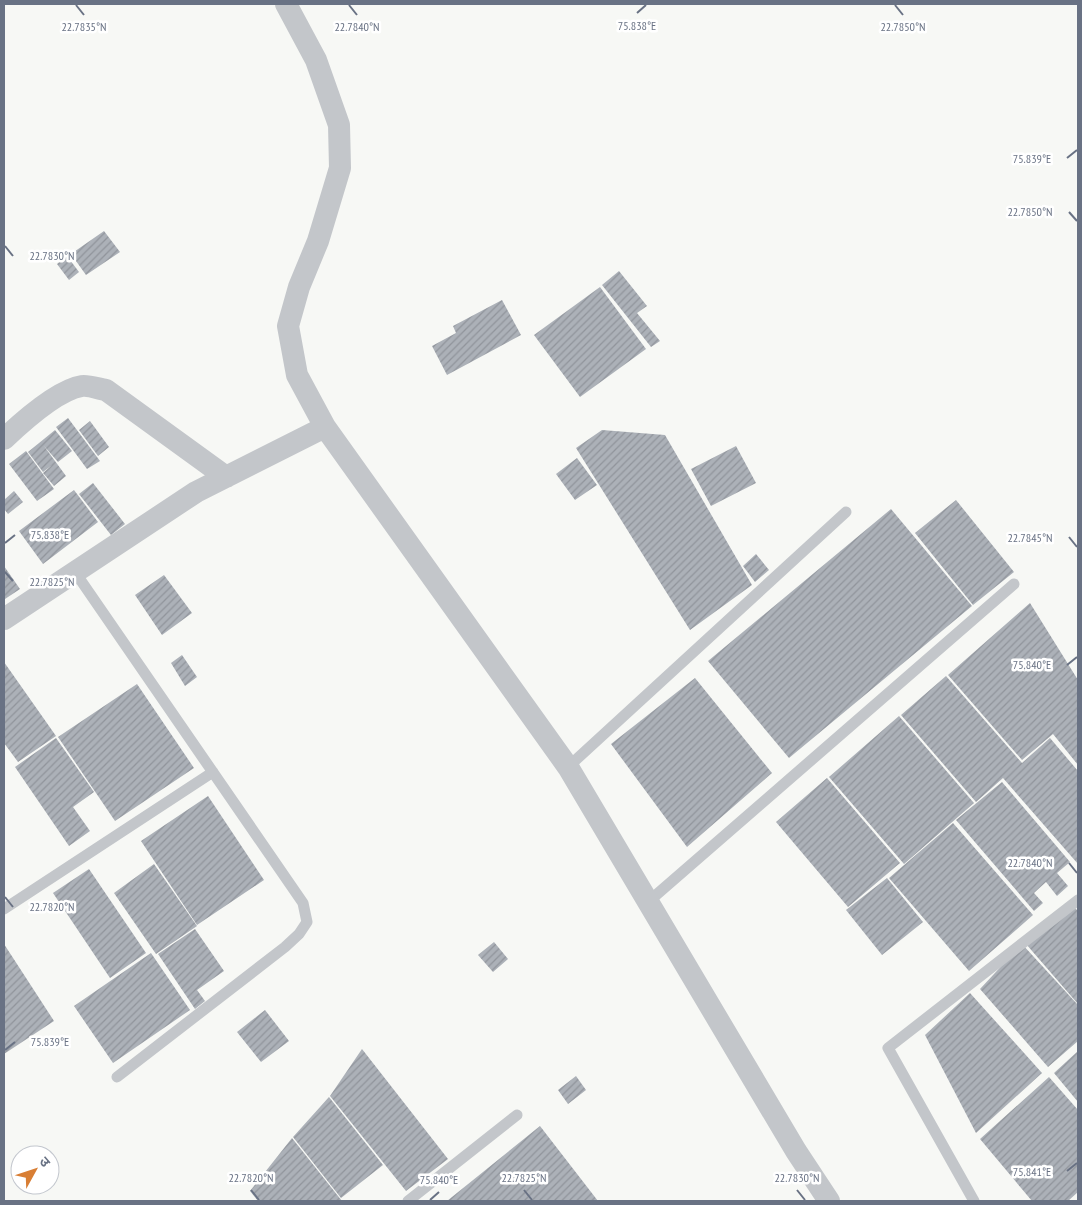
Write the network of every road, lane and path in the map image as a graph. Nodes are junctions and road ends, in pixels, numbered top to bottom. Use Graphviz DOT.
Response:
graph roads {
  1 [pos="286,4"];
  2 [pos="325,427"];
  3 [pos="4,439"];
  4 [pos="226,477"];
  5 [pos="846,512"];
  6 [pos="75,572"];
  7 [pos="1014,584"];
  8 [pos="4,619"];
  9 [pos="568,767"];
  10 [pos="213,772"];
  11 [pos="1078,900"];
  12 [pos="648,902"];
  13 [pos="4,909"];
  14 [pos="117,1077"];
  15 [pos="517,1115"];
  16 [pos="408,1201"];
  17 [pos="829,1201"];
  18 [pos="974,1201"];
  1 -- 2 [label="street"];
  2 -- 4 [label="street"];
  2 -- 9 [label="street"];
  3 -- 4 [label="street"];
  4 -- 6 [label="street"];
  5 -- 9 [label="lane"];
  6 -- 8 [label="street"];
  6 -- 10 [label="lane"];
  7 -- 12 [label="lane"];
  9 -- 12 [label="street"];
  10 -- 13 [label="lane"];
  10 -- 14 [label="lane"];
  11 -- 18 [label="lane"];
  12 -- 17 [label="street"];
  15 -- 16 [label="lane"];
}
